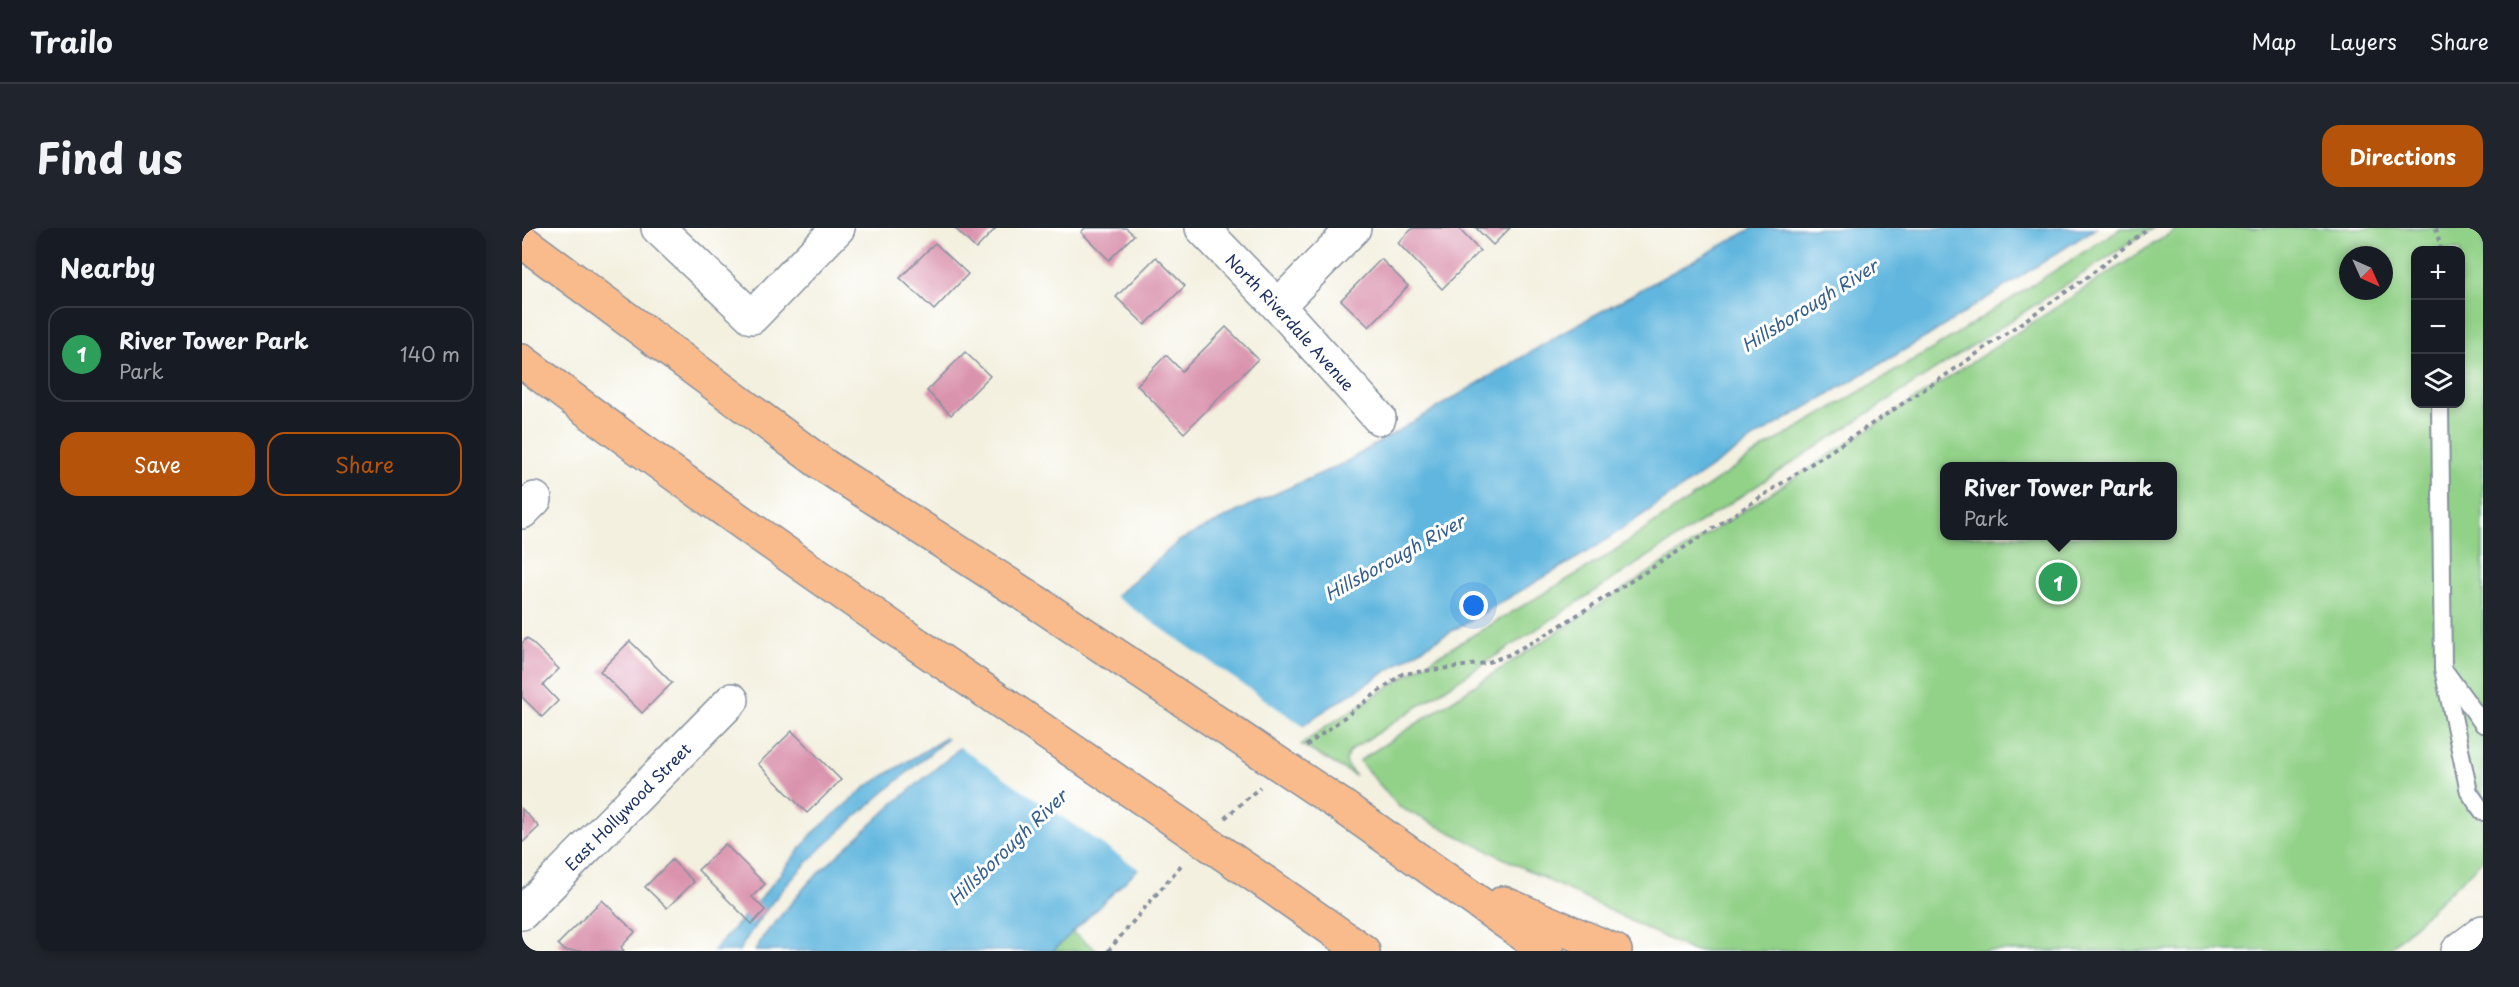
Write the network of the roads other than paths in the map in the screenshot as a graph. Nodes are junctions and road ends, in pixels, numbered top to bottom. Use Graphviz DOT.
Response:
graph roads {
  1 [pos="658,228"];
  2 [pos="838,228"];
  3 [pos="1202,228"];
  4 [pos="1354,228"];
  5 [pos="522,241"];
  6 [pos="1278,306"];
  7 [pos="522,361"];
  8 [pos="2440,408"];
  9 [pos="1379,418"];
  10 [pos="2443,669"];
  11 [pos="732,700"];
  12 [pos="2483,724"];
  13 [pos="2483,812"];
  14 [pos="1446,878"];
  15 [pos="522,913"];
  16 [pos="2483,932"];
  17 [pos="1358,948"];
  18 [pos="1547,951"];
  19 [pos="1615,951"];
  20 [pos="2458,951"];
  1 -- 2 [label="street"];
  3 -- 6 [label="street, North Riverdale Avenue"];
  4 -- 6 [label="street"];
  5 -- 14 [label="highway, bridge"];
  6 -- 9 [label="street, North Riverdale Avenue"];
  7 -- 17 [label="highway, bridge"];
  8 -- 10 [label="lane"];
  10 -- 12 [label="lane"];
  10 -- 13 [label="lane"];
  11 -- 15 [label="street, East Hollywood Street"];
  14 -- 18 [label="highway"];
  14 -- 19 [label="highway"];
  16 -- 20 [label="street"];
}
